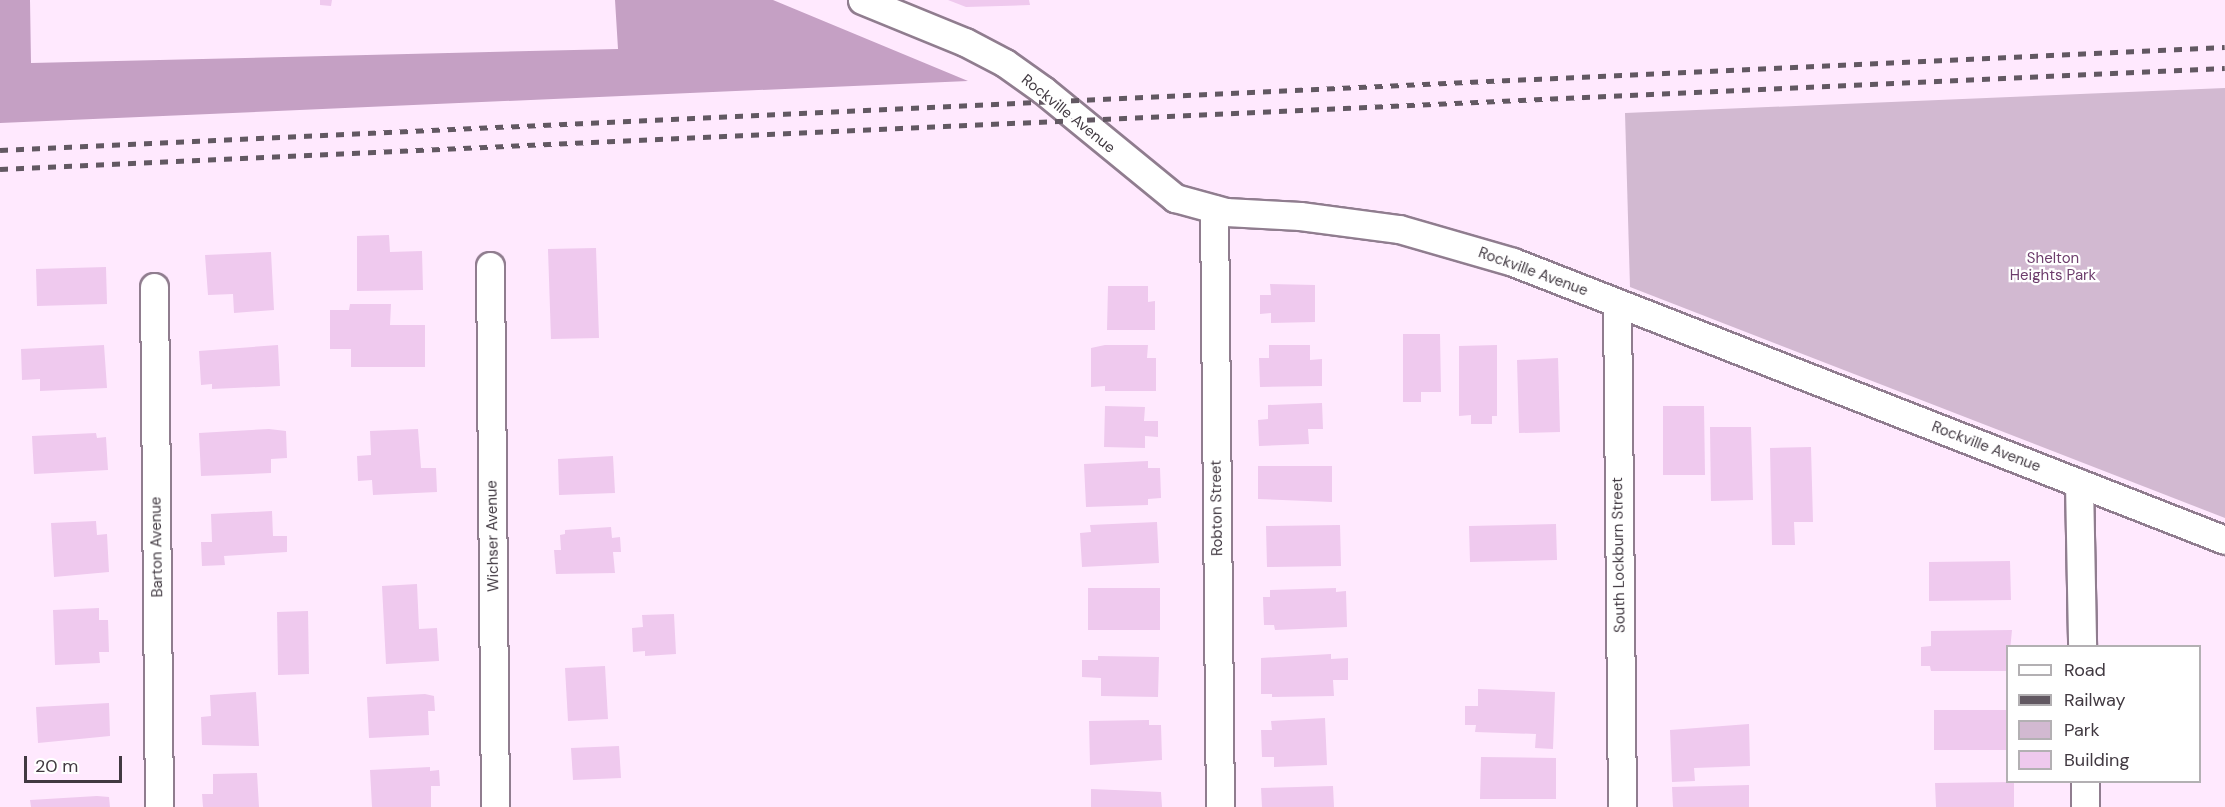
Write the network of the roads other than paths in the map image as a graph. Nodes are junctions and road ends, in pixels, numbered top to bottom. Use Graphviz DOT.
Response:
graph roads {
  1 [pos="862,0"];
  2 [pos="1214,209"];
  3 [pos="490,266"];
  4 [pos="154,286"];
  5 [pos="1617,303"];
  6 [pos="2079,483"];
  7 [pos="2225,540"];
  8 [pos="2082,645"];
  9 [pos="2085,783"];
  10 [pos="159,807"];
  11 [pos="495,807"];
  12 [pos="1220,807"];
  13 [pos="1622,807"];
  14 [pos="2085,807"];
  1 -- 2 [label="street, Rockville Avenue"];
  2 -- 5 [label="street, Rockville Avenue"];
  2 -- 12 [label="street, Robton Street"];
  3 -- 11 [label="street, Wichser Avenue"];
  4 -- 10 [label="street, Barton Avenue"];
  5 -- 6 [label="street, Rockville Avenue"];
  5 -- 13 [label="street, South Lockburn Street"];
  6 -- 7 [label="street, Rockville Avenue"];
  6 -- 8 [label="street"];
  9 -- 14 [label="street"];
}
